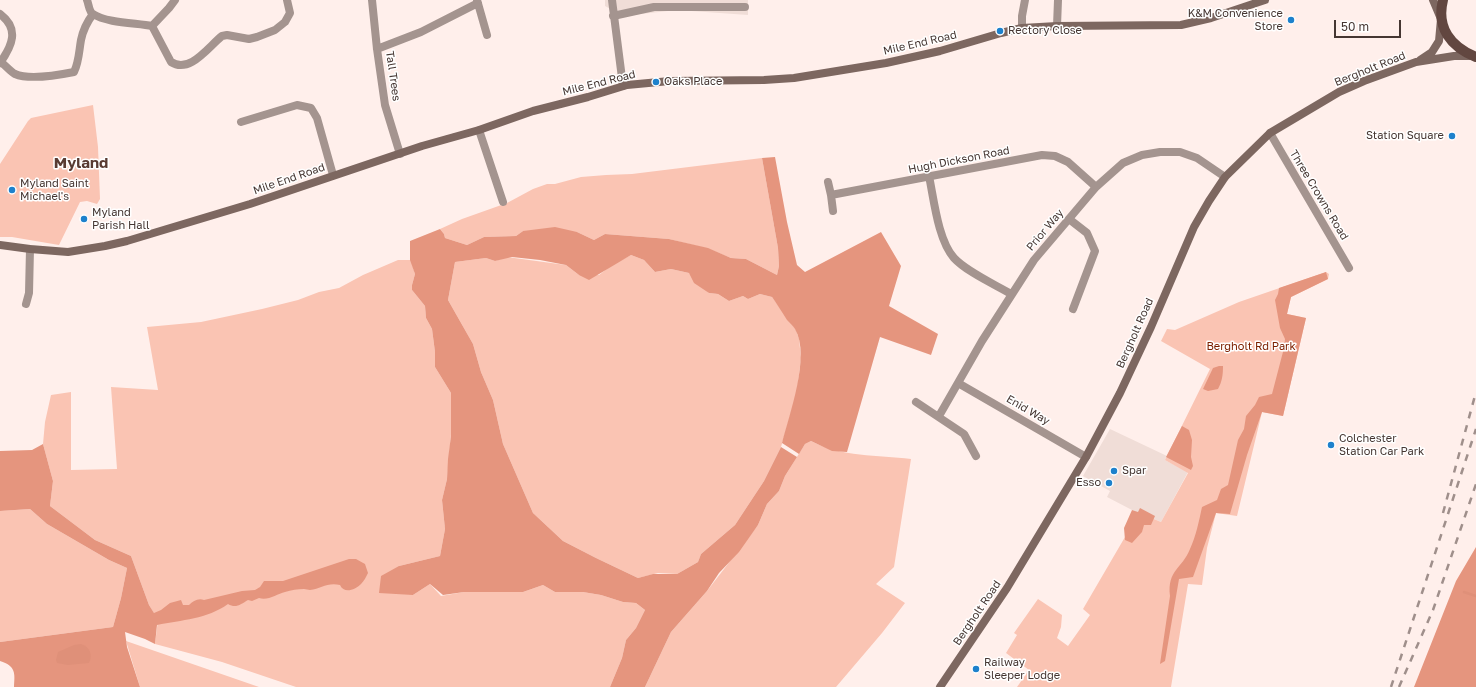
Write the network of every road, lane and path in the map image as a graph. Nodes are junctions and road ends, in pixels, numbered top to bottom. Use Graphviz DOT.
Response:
graph roads {
  1 [pos="87,0"];
  2 [pos="175,0"];
  3 [pos="286,0"];
  4 [pos="372,0"];
  5 [pos="612,0"];
  6 [pos="1025,0"];
  7 [pos="1058,0"];
  8 [pos="1265,0"];
  9 [pos="1433,0"];
  10 [pos="1443,0"];
  11 [pos="477,2"];
  12 [pos="746,7"];
  13 [pos="0,14"];
  14 [pos="93,14"];
  15 [pos="613,16"];
  16 [pos="1441,19"];
  17 [pos="152,26"];
  18 [pos="1057,26"];
  19 [pos="1022,28"];
  20 [pos="487,35"];
  21 [pos="377,49"];
  22 [pos="1476,57"];
  23 [pos="1,62"];
  24 [pos="1416,62"];
  25 [pos="623,86"];
  26 [pos="240,122"];
  27 [pos="479,130"];
  28 [pos="1270,133"];
  29 [pos="400,154"];
  30 [pos="333,175"];
  31 [pos="929,176"];
  32 [pos="1225,177"];
  33 [pos="828,182"];
  34 [pos="1096,187"];
  35 [pos="831,195"];
  36 [pos="503,202"];
  37 [pos="833,211"];
  38 [pos="1069,218"];
  39 [pos="0,245"];
  40 [pos="30,249"];
  41 [pos="1349,268"];
  42 [pos="1011,294"];
  43 [pos="26,304"];
  44 [pos="1073,310"];
  45 [pos="958,383"];
  46 [pos="916,402"];
  47 [pos="939,416"];
  48 [pos="976,456"];
  49 [pos="1086,457"];
  50 [pos="940,687"];
  1 -- 14 [label="street"];
  2 -- 17 [label="street"];
  3 -- 17 [label="street"];
  4 -- 21 [label="street, Tall Trees"];
  5 -- 15 [label="street"];
  6 -- 19 [label="street"];
  7 -- 18 [label="street"];
  8 -- 18 [label="street, Mile End Road"];
  9 -- 16 [label="street"];
  10 -- 16 [label="main road"];
  11 -- 20 [label="street"];
  11 -- 21 [label="street"];
  12 -- 15 [label="street"];
  13 -- 23 [label="street"];
  14 -- 17 [label="street"];
  14 -- 23 [label="street"];
  15 -- 25 [label="street"];
  16 -- 22 [label="main road"];
  16 -- 24 [label="street, Bergholt Road"];
  18 -- 19 [label="street, Mile End Road"];
  19 -- 25 [label="street, Mile End Road"];
  21 -- 29 [label="street, Tall Trees"];
  22 -- 24 [label="street, Bergholt Road"];
  24 -- 28 [label="street, Bergholt Road"];
  25 -- 27 [label="street, Mile End Road"];
  26 -- 30 [label="street"];
  27 -- 29 [label="street, Mile End Road"];
  27 -- 36 [label="street"];
  28 -- 32 [label="street, Bergholt Road"];
  28 -- 41 [label="street, Three Crowns Road"];
  29 -- 30 [label="street, Mile End Road"];
  30 -- 40 [label="street, Mile End Road"];
  31 -- 34 [label="street, Hugh Dickson Road"];
  31 -- 35 [label="street, Hugh Dickson Road"];
  31 -- 42 [label="street"];
  32 -- 34 [label="street, Prior Way"];
  32 -- 49 [label="street, Bergholt Road"];
  33 -- 35 [label="street"];
  34 -- 38 [label="street, Prior Way"];
  35 -- 37 [label="street"];
  38 -- 42 [label="street, Prior Way"];
  38 -- 44 [label="street"];
  39 -- 40 [label="street, Mile End Road"];
  40 -- 43 [label="street"];
  42 -- 45 [label="street, Prior Way"];
  45 -- 47 [label="street, Prior Way"];
  45 -- 49 [label="street, Enid Way"];
  46 -- 47 [label="street"];
  47 -- 48 [label="street"];
  49 -- 50 [label="street, Bergholt Road"];
}
